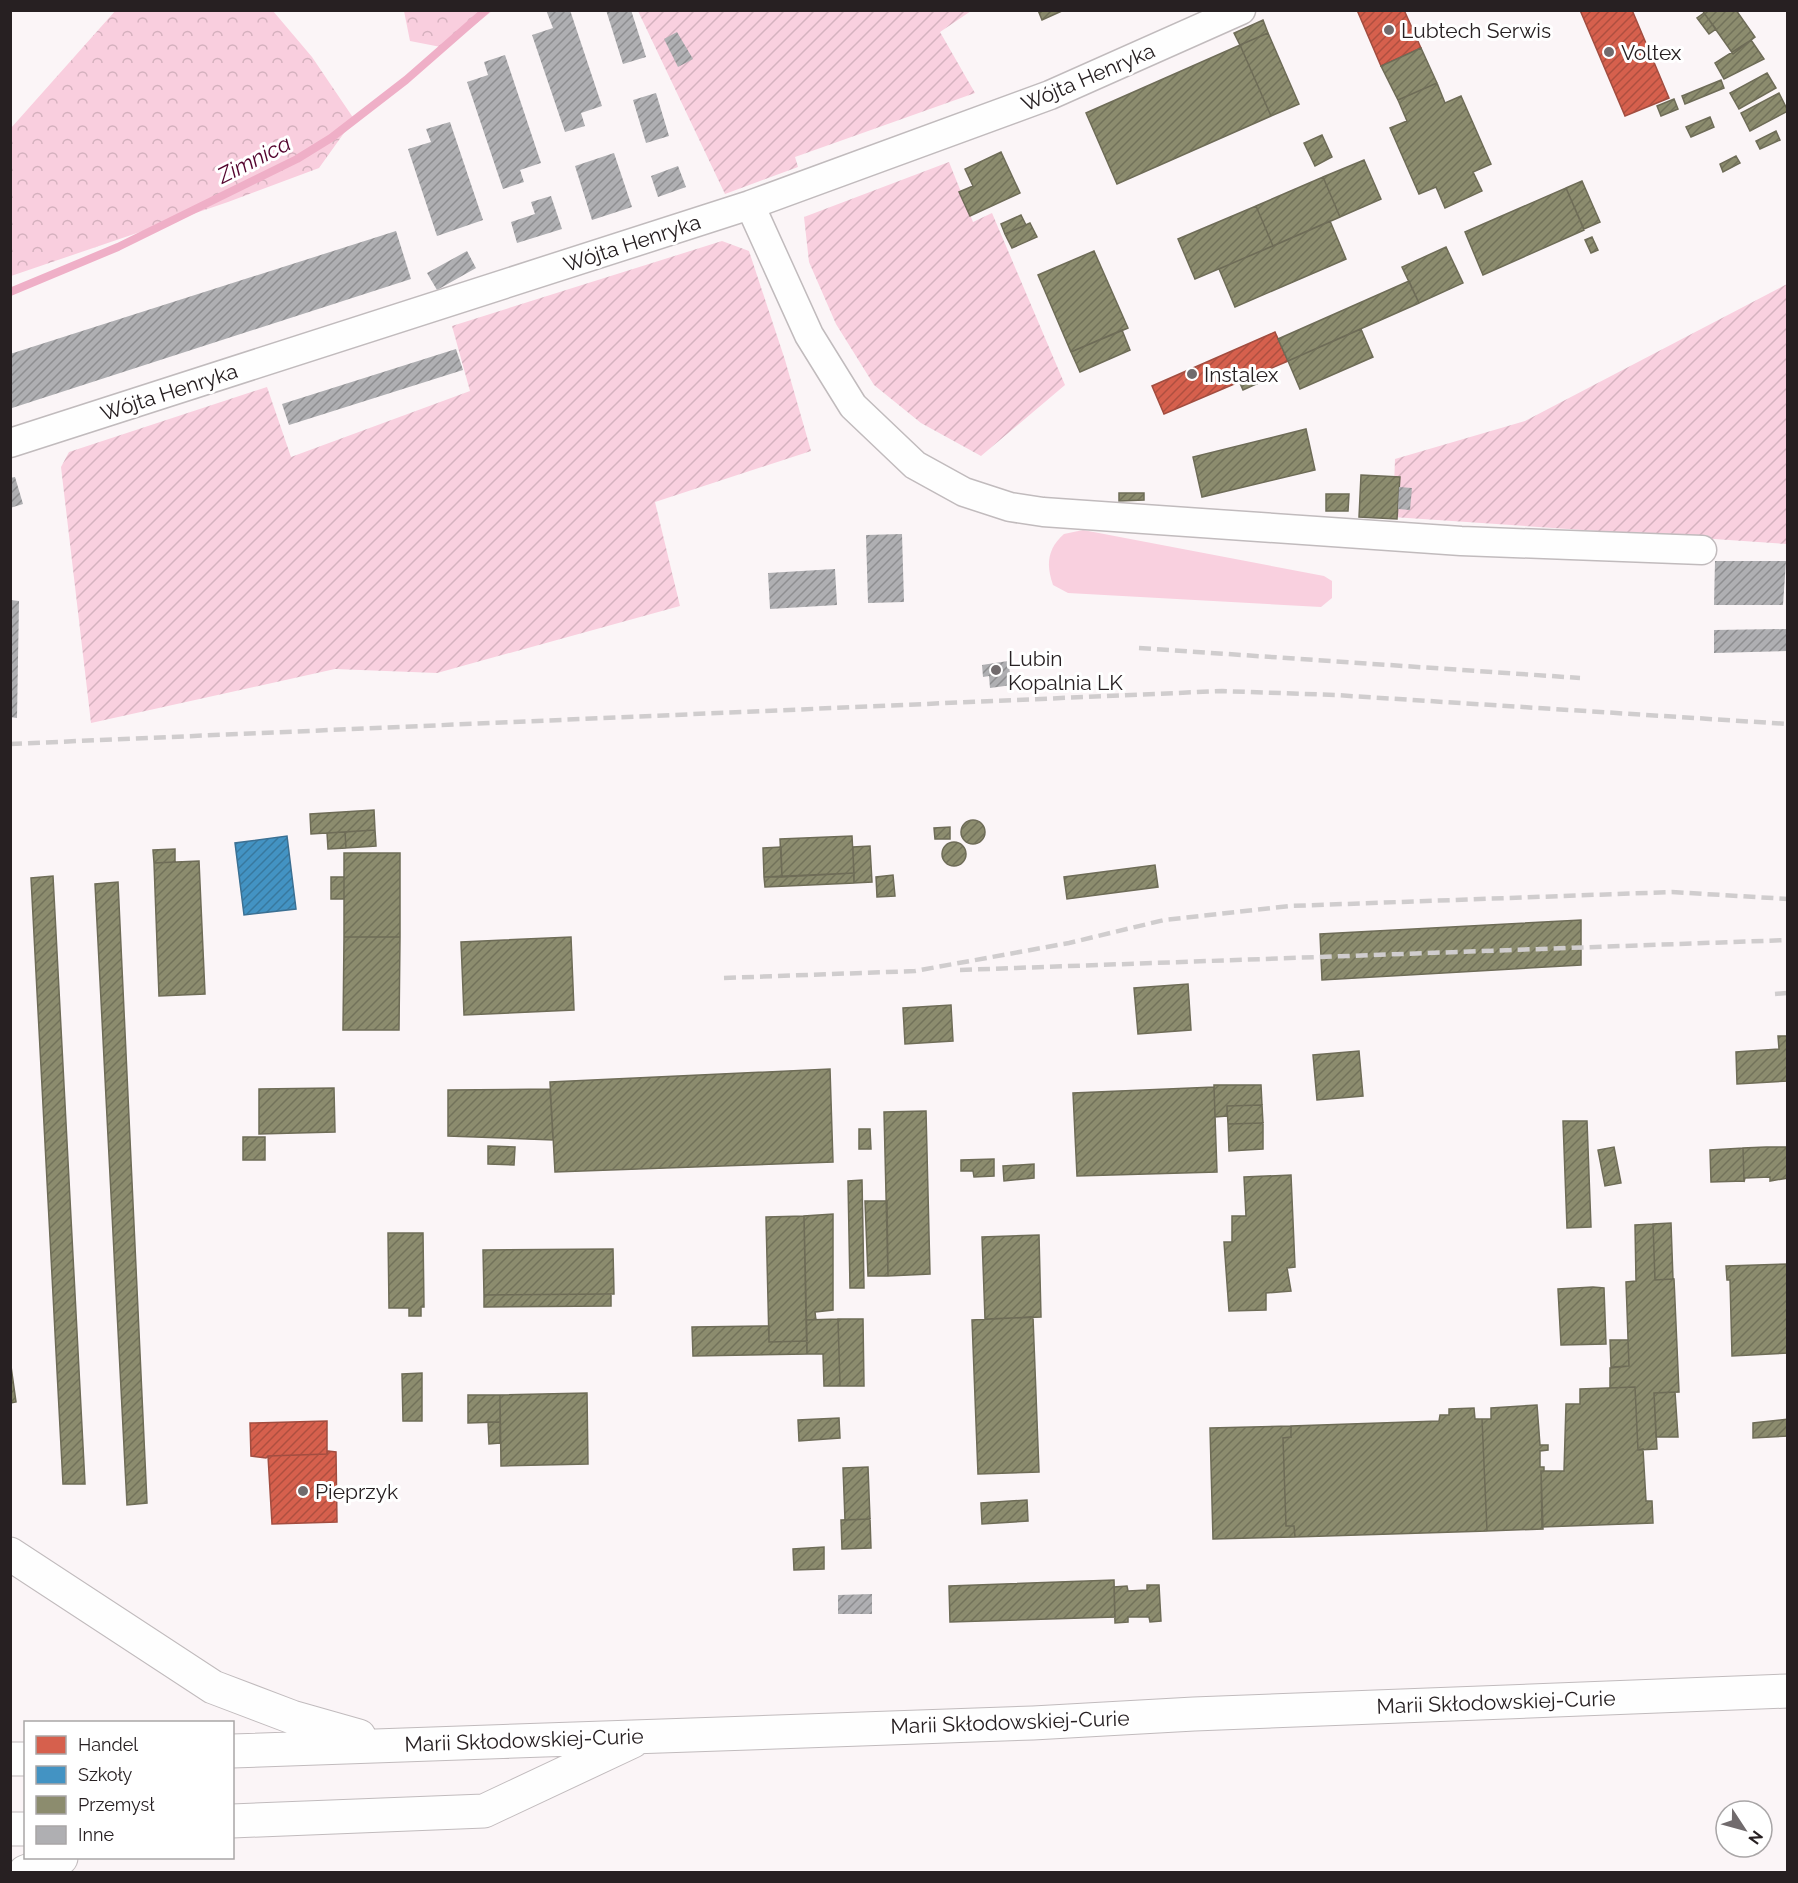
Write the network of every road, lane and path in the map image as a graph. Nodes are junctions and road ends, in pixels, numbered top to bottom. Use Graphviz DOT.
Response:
graph roads {
  1 [pos="1241,10"];
  2 [pos="750,205"];
  3 [pos="10,442"];
  4 [pos="1702,550"];
  5 [pos="10,1554"];
  6 [pos="1788,1691"];
  7 [pos="646,1735"];
  8 [pos="393,1745"];
  9 [pos="234,1751"];
  10 [pos="234,1821"];
  11 [pos="56,1859"];
  12 [pos="25,1872"];
  1 -- 2 [label="street, Wójta Henryka"];
  2 -- 3 [label="street, Wójta Henryka"];
  2 -- 4 [label="street"];
  5 -- 8 [label="main road"];
  6 -- 7 [label="main road, Marii Skłodowskiej-Curie"];
  7 -- 8 [label="main road, Marii Skłodowskiej-Curie"];
  7 -- 10 [label="main road"];
  8 -- 9 [label="main road, Marii Skłodowskiej-Curie"];
  11 -- 12 [label="main road"];
}
